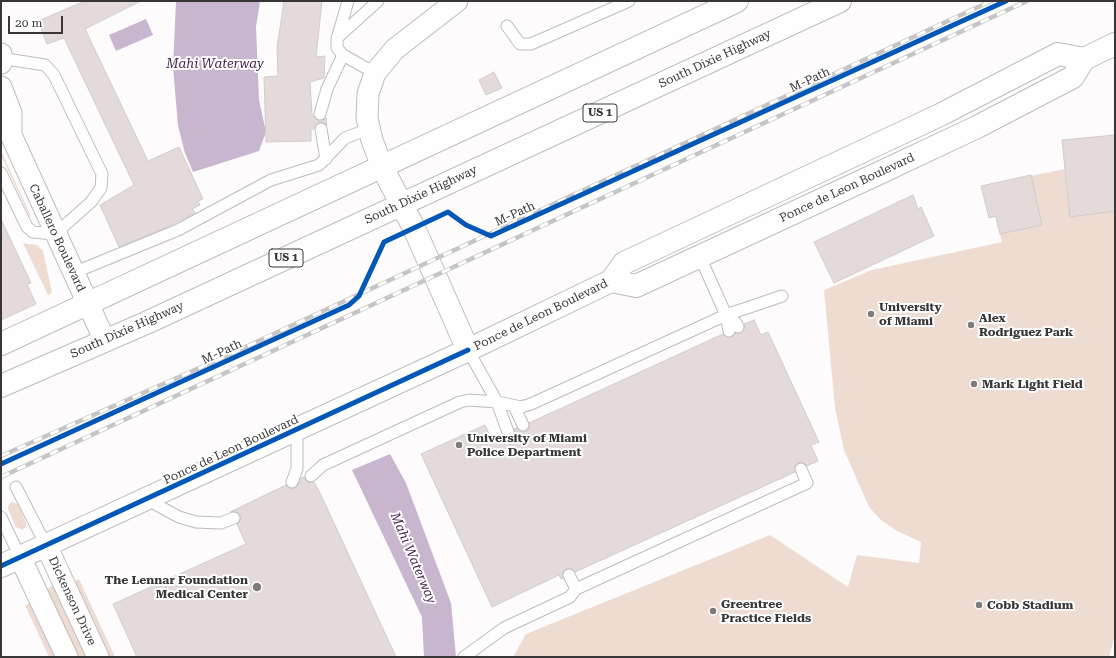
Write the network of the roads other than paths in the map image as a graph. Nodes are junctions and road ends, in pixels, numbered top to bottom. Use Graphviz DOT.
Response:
graph roads {
  1 [pos="348,1"];
  2 [pos="378,1"];
  3 [pos="457,1"];
  4 [pos="629,1"];
  5 [pos="840,1"];
  6 [pos="724,4"];
  7 [pos="507,26"];
  8 [pos="337,39"];
  9 [pos="1115,44"];
  10 [pos="1,55"];
  11 [pos="343,55"];
  12 [pos="1084,59"];
  13 [pos="1,64"];
  14 [pos="375,73"];
  15 [pos="1,87"];
  16 [pos="320,114"];
  17 [pos="321,129"];
  18 [pos="369,129"];
  19 [pos="6,131"];
  20 [pos="326,158"];
  21 [pos="382,167"];
  22 [pos="1,173"];
  23 [pos="401,205"];
  24 [pos="55,234"];
  25 [pos="700,257"];
  26 [pos="73,273"];
  27 [pos="611,281"];
  28 [pos="782,296"];
  29 [pos="88,304"];
  30 [pos="726,315"];
  31 [pos="734,329"];
  32 [pos="105,341"];
  33 [pos="1,344"];
  34 [pos="468,350"];
  35 [pos="1,386"];
  36 [pos="497,402"];
  37 [pos="514,406"];
  38 [pos="523,425"];
  39 [pos="297,430"];
  40 [pos="508,432"];
  41 [pos="801,469"];
  42 [pos="311,476"];
  43 [pos="292,482"];
  44 [pos="16,487"];
  45 [pos="146,499"];
  46 [pos="1,517"];
  47 [pos="234,518"];
  48 [pos="46,545"];
  49 [pos="20,557"];
  50 [pos="1,566"];
  51 [pos="569,575"];
  52 [pos="576,589"];
  53 [pos="468,654"];
  54 [pos="67,657"];
  55 [pos="98,657"];
  1 -- 8 [label="lane"];
  2 -- 8 [label="lane"];
  3 -- 14 [label="street"];
  4 -- 7 [label="lane"];
  5 -- 23 [label="main road, South Dixie Highway / US 1"];
  6 -- 21 [label="main road"];
  8 -- 11 [label="lane"];
  9 -- 12 [label="main road"];
  10 -- 13 [label="street"];
  10 -- 24 [label="lane"];
  11 -- 14 [label="lane"];
  11 -- 16 [label="lane"];
  12 -- 25 [label="main road, Ponce de Leon Boulevard"];
  12 -- 27 [label="main road"];
  14 -- 18 [label="street"];
  15 -- 19 [label="street, Caballero Boulevard"];
  17 -- 20 [label="lane"];
  18 -- 20 [label="lane"];
  18 -- 21 [label="street"];
  19 -- 24 [label="street, Caballero Boulevard"];
  20 -- 26 [label="lane"];
  21 -- 23 [label="main road"];
  21 -- 29 [label="main road"];
  22 -- 24 [label="lane"];
  23 -- 32 [label="main road, South Dixie Highway / US 1"];
  23 -- 34 [label="main road"];
  24 -- 26 [label="street, Caballero Boulevard"];
  25 -- 27 [label="main road, Ponce de Leon Boulevard"];
  25 -- 30 [label="lane"];
  26 -- 29 [label="street, Caballero Boulevard"];
  27 -- 34 [label="main road, Ponce de Leon Boulevard"];
  28 -- 30 [label="lane"];
  29 -- 32 [label="street, Caballero Boulevard"];
  29 -- 33 [label="main road"];
  30 -- 31 [label="lane"];
  30 -- 37 [label="lane"];
  32 -- 35 [label="main road, South Dixie Highway / US 1"];
  34 -- 36 [label="lane"];
  34 -- 39 [label="main road, Ponce de Leon Boulevard"];
  36 -- 37 [label="lane"];
  36 -- 40 [label="lane"];
  36 -- 42 [label="lane"];
  37 -- 38 [label="lane"];
  39 -- 43 [label="lane"];
  39 -- 45 [label="main road, Ponce de Leon Boulevard"];
  41 -- 52 [label="lane"];
  44 -- 48 [label="lane"];
  45 -- 47 [label="lane"];
  45 -- 48 [label="main road, Ponce de Leon Boulevard"];
  46 -- 49 [label="lane"];
  48 -- 49 [label="main road, Ponce de Leon Boulevard"];
  48 -- 55 [label="street, Dickenson Drive"];
  49 -- 50 [label="main road, Ponce de Leon Boulevard"];
  49 -- 54 [label="street"];
  51 -- 52 [label="lane"];
  52 -- 53 [label="lane"];
}
